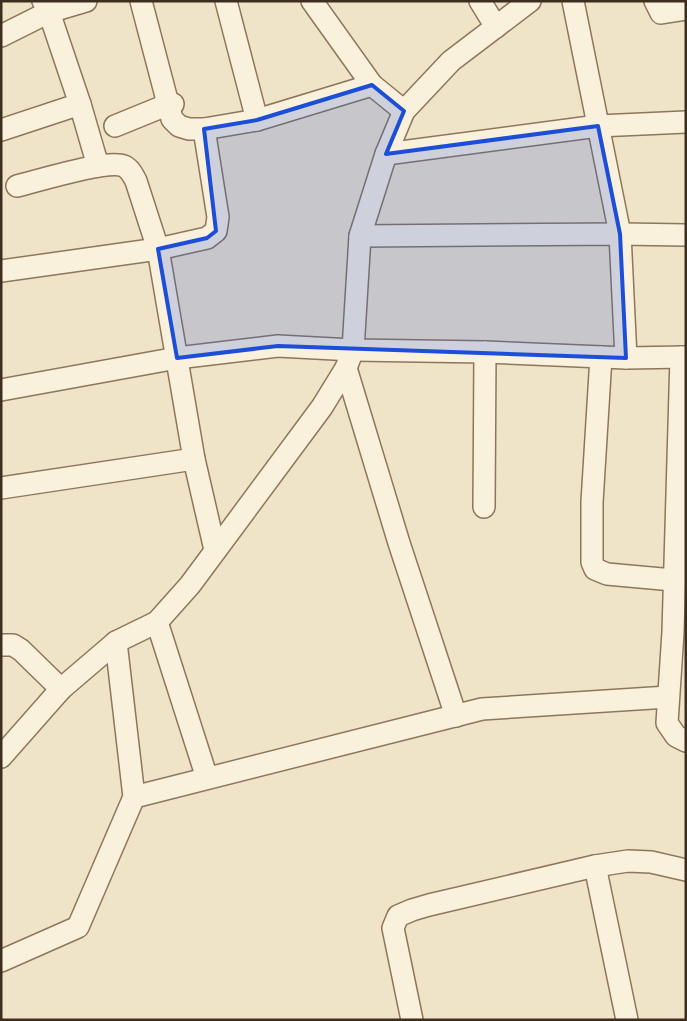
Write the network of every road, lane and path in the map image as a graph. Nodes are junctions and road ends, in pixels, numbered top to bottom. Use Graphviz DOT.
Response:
graph roads {
  1 [pos="86,1"];
  2 [pos="141,1"];
  3 [pos="226,1"];
  4 [pos="312,1"];
  5 [pos="480,1"];
  6 [pos="530,1"];
  7 [pos="573,1"];
  8 [pos="655,1"];
  9 [pos="46,7"];
  10 [pos="686,9"];
  11 [pos="496,28"];
  12 [pos="1,36"];
  13 [pos="372,85"];
  14 [pos="80,104"];
  15 [pos="171,104"];
  16 [pos="404,111"];
  17 [pos="257,120"];
  18 [pos="686,122"];
  19 [pos="115,126"];
  20 [pos="598,126"];
  21 [pos="204,129"];
  22 [pos="1,130"];
  23 [pos="386,154"];
  24 [pos="98,166"];
  25 [pos="17,186"];
  26 [pos="620,234"];
  27 [pos="686,235"];
  28 [pos="360,236"];
  29 [pos="158,249"];
  30 [pos="1,271"];
  31 [pos="485,352"];
  32 [pos="601,357"];
  33 [pos="683,357"];
  34 [pos="177,358"];
  35 [pos="626,358"];
  36 [pos="349,359"];
  37 [pos="1,390"];
  38 [pos="194,459"];
  39 [pos="1,488"];
  40 [pos="484,507"];
  41 [pos="215,550"];
  42 [pos="673,580"];
  43 [pos="157,622"];
  44 [pos="679,632"];
  45 [pos="116,642"];
  46 [pos="1,645"];
  47 [pos="61,689"];
  48 [pos="668,697"];
  49 [pos="456,716"];
  50 [pos="686,741"];
  51 [pos="1,757"];
  52 [pos="207,778"];
  53 [pos="134,797"];
  54 [pos="595,866"];
  55 [pos="686,870"];
  56 [pos="1,961"];
  57 [pos="412,1020"];
  58 [pos="627,1020"];
  1 -- 9 [label="street"];
  2 -- 15 [label="street"];
  3 -- 17 [label="street"];
  4 -- 13 [label="street"];
  5 -- 11 [label="street"];
  6 -- 11 [label="street"];
  7 -- 20 [label="street"];
  8 -- 10 [label="street"];
  9 -- 12 [label="street"];
  9 -- 14 [label="street"];
  11 -- 16 [label="street"];
  13 -- 16 [label="street"];
  13 -- 17 [label="street"];
  14 -- 22 [label="street"];
  14 -- 24 [label="street"];
  15 -- 19 [label="street"];
  15 -- 21 [label="street"];
  16 -- 23 [label="street"];
  17 -- 21 [label="street"];
  18 -- 20 [label="street"];
  20 -- 23 [label="street"];
  20 -- 26 [label="street"];
  21 -- 29 [label="street"];
  23 -- 28 [label="street"];
  24 -- 25 [label="street"];
  24 -- 29 [label="street"];
  26 -- 27 [label="street"];
  26 -- 28 [label="street"];
  26 -- 35 [label="street"];
  28 -- 36 [label="street"];
  29 -- 30 [label="street"];
  29 -- 34 [label="street"];
  31 -- 32 [label="street"];
  31 -- 36 [label="street"];
  31 -- 40 [label="street"];
  32 -- 35 [label="street"];
  32 -- 42 [label="street"];
  33 -- 35 [label="street"];
  33 -- 42 [label="street"];
  34 -- 36 [label="street"];
  34 -- 37 [label="street"];
  34 -- 38 [label="street"];
  36 -- 41 [label="street"];
  36 -- 49 [label="street"];
  38 -- 39 [label="street"];
  38 -- 41 [label="street"];
  41 -- 43 [label="street"];
  42 -- 44 [label="street"];
  43 -- 45 [label="street"];
  43 -- 52 [label="street"];
  44 -- 48 [label="street"];
  45 -- 47 [label="street"];
  45 -- 53 [label="street"];
  46 -- 47 [label="street"];
  47 -- 51 [label="street"];
  48 -- 49 [label="street"];
  48 -- 50 [label="street"];
  49 -- 52 [label="street"];
  52 -- 53 [label="street"];
  53 -- 56 [label="street"];
  54 -- 55 [label="street"];
  54 -- 57 [label="street"];
  54 -- 58 [label="street"];
}
